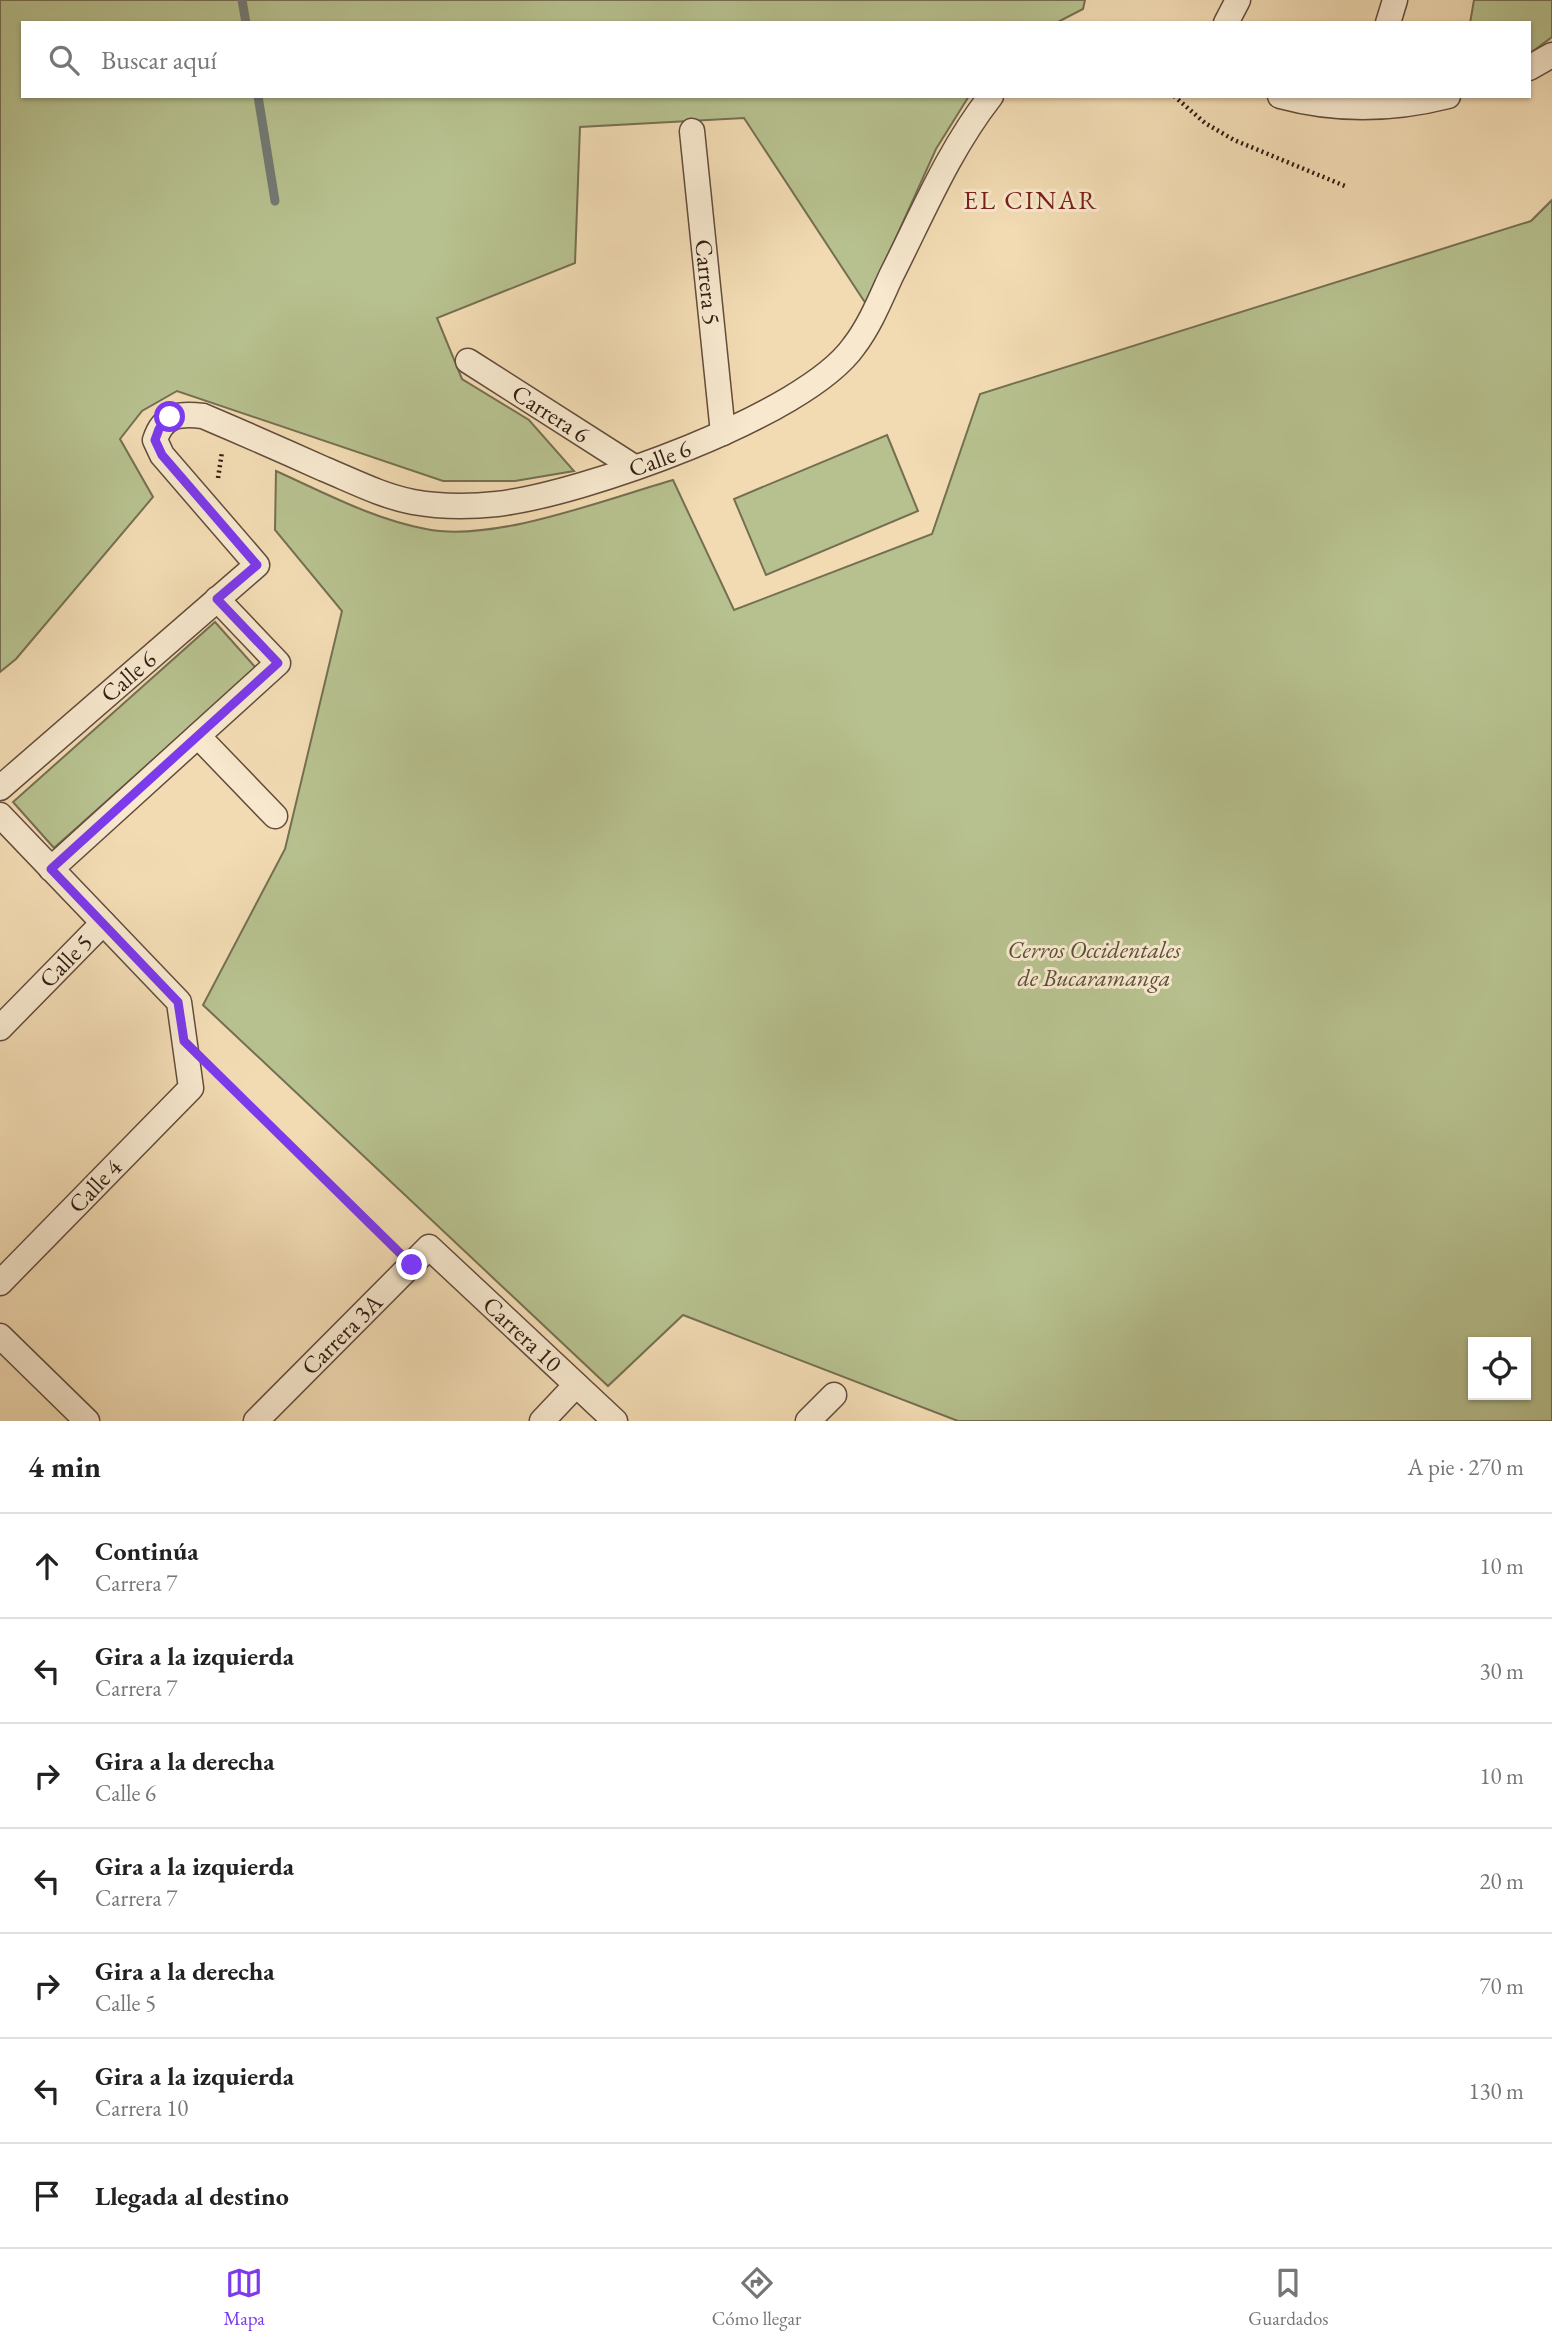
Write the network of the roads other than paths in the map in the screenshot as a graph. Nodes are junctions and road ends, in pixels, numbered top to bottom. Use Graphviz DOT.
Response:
graph roads {
  1 [pos="1238,0"];
  2 [pos="1395,0"];
  3 [pos="1227,21"];
  4 [pos="1389,21"];
  5 [pos="1552,55"];
  6 [pos="1531,67"];
  7 [pos="990,98"];
  8 [pos="1290,98"];
  9 [pos="1440,98"];
  10 [pos="1385,101"];
  11 [pos="692,131"];
  12 [pos="468,361"];
  13 [pos="723,433"];
  14 [pos="634,467"];
  15 [pos="217,599"];
  16 [pos="198,736"];
  17 [pos="0,788"];
  18 [pos="0,815"];
  19 [pos="275,816"];
  20 [pos="51,869"];
  21 [pos="103,923"];
  22 [pos="0,1028"];
  23 [pos="420,1256"];
  24 [pos="0,1283"];
  25 [pos="0,1336"];
  26 [pos="576,1385"];
  27 [pos="834,1395"];
  28 [pos="87,1421"];
  29 [pos="256,1421"];
  30 [pos="542,1421"];
  31 [pos="615,1421"];
  32 [pos="808,1421"];
  1 -- 3 [label="street"];
  2 -- 4 [label="street"];
  5 -- 6 [label="street"];
  7 -- 13 [label="street, Calle 6"];
  8 -- 10 [label="street"];
  9 -- 10 [label="street"];
  11 -- 13 [label="street, Carrera 5"];
  12 -- 14 [label="street, Carrera 6"];
  13 -- 14 [label="street, Calle 6"];
  14 -- 15 [label="street, Calle 6"];
  15 -- 16 [label="street"];
  15 -- 17 [label="street, Calle 6"];
  16 -- 19 [label="street"];
  16 -- 20 [label="street"];
  18 -- 20 [label="street"];
  20 -- 21 [label="street"];
  21 -- 22 [label="street, Calle 5"];
  21 -- 24 [label="street, Calle 4"];
  23 -- 26 [label="street, Carrera 10"];
  23 -- 29 [label="street, Carrera 3A"];
  25 -- 28 [label="street"];
  26 -- 30 [label="street"];
  26 -- 31 [label="street, Carrera 10"];
  27 -- 32 [label="street"];
}
